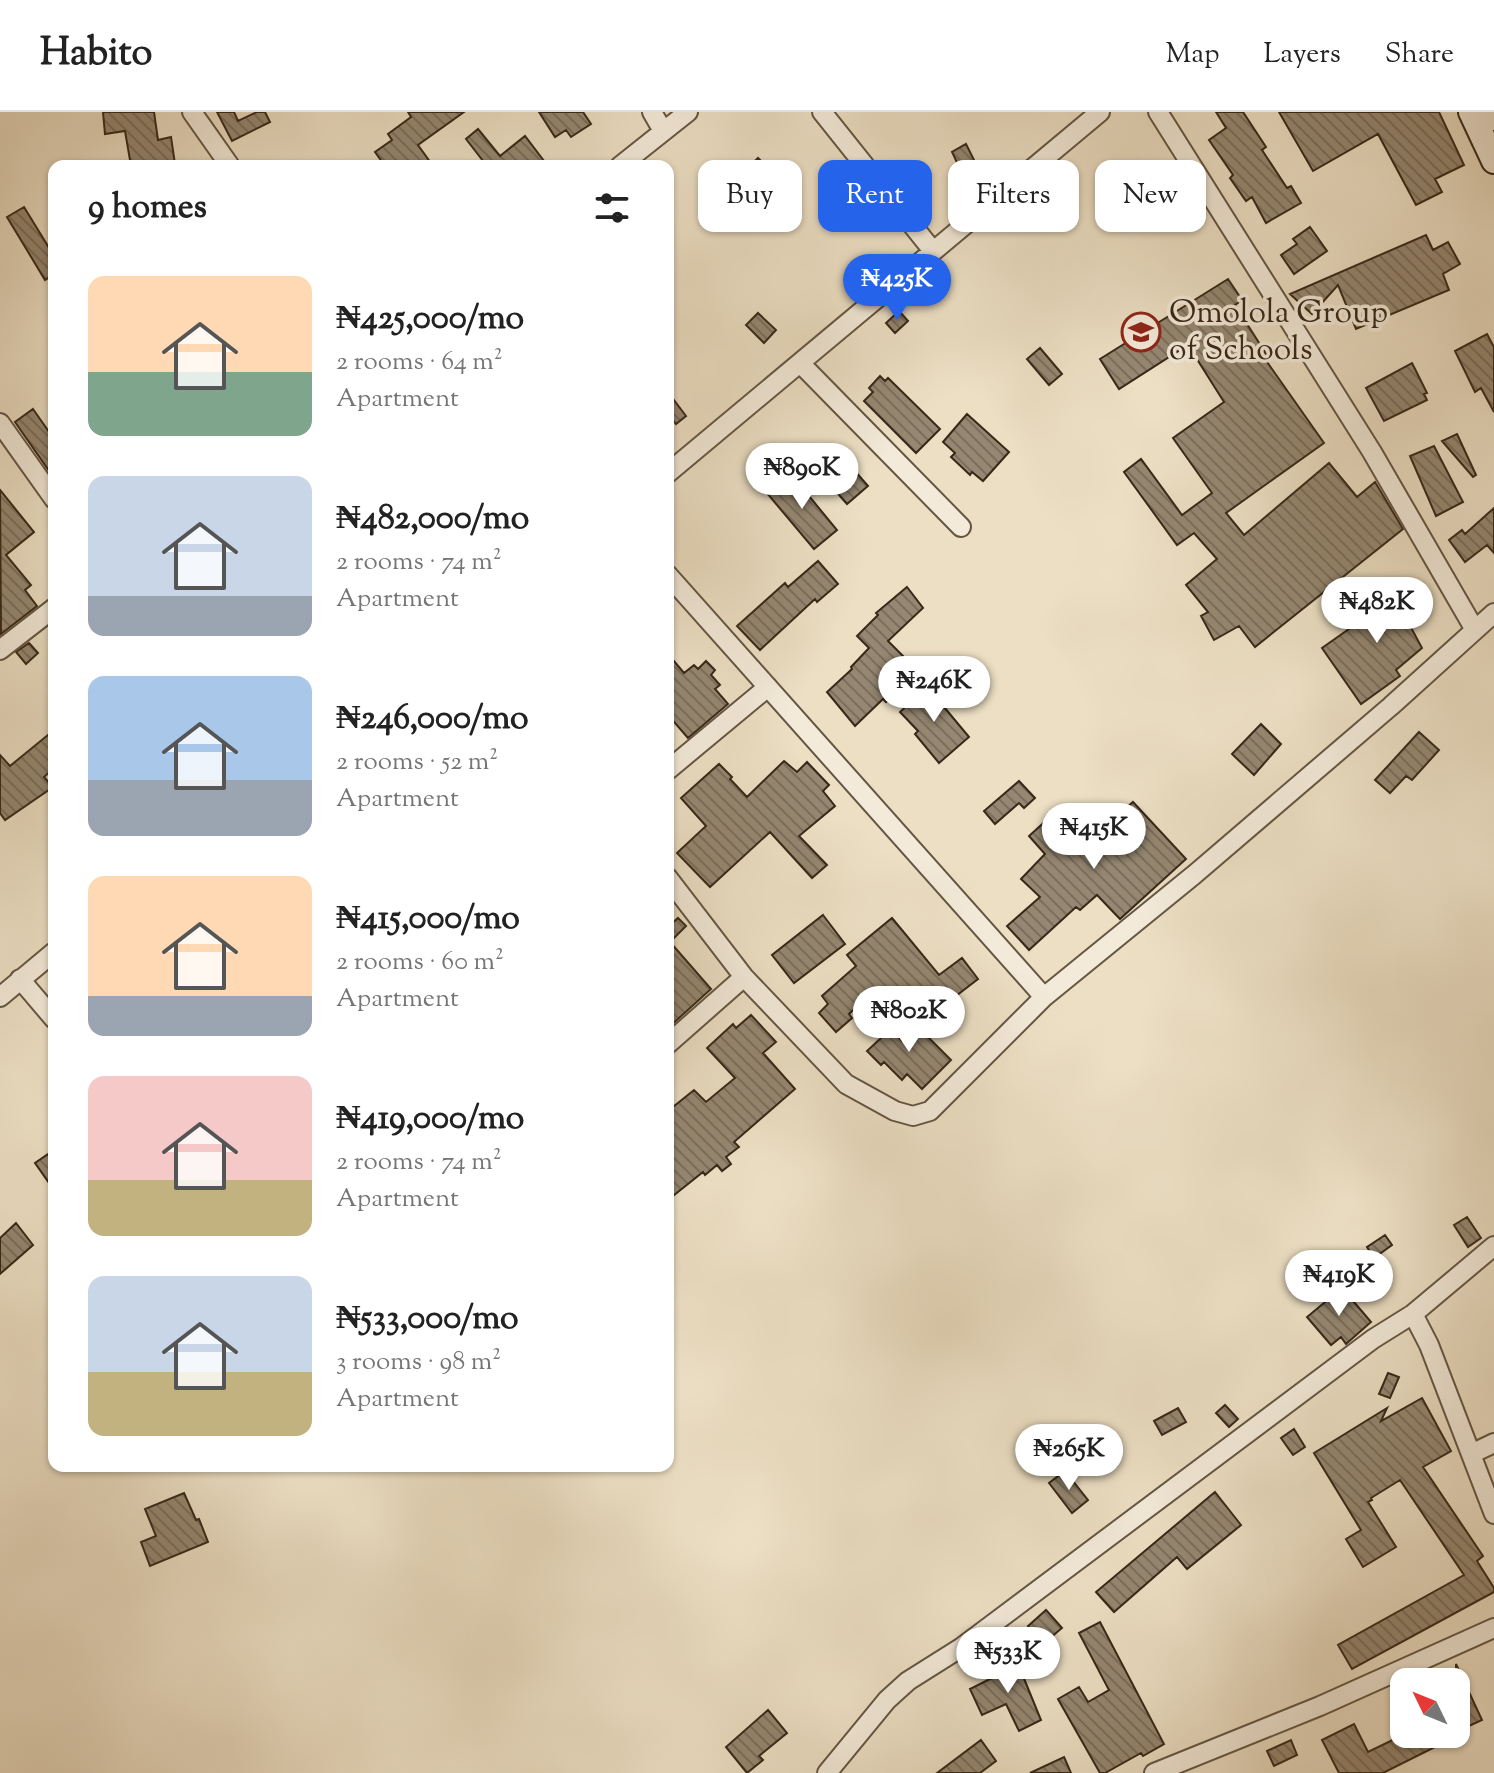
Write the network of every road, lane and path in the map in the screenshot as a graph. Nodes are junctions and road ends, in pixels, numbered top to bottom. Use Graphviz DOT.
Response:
graph roads {
  1 [pos="192,112"];
  2 [pos="652,112"];
  3 [pos="688,112"];
  4 [pos="822,112"];
  5 [pos="1100,112"];
  6 [pos="1158,112"];
  7 [pos="1471,112"];
  8 [pos="1491,112"];
  9 [pos="1494,118"];
  10 [pos="663,131"];
  11 [pos="226,160"];
  12 [pos="627,160"];
  13 [pos="1494,161"];
  14 [pos="933,251"];
  15 [pos="800,363"];
  16 [pos="0,423"];
  17 [pos="674,468"];
  18 [pos="48,491"];
  19 [pos="961,527"];
  20 [pos="674,582"];
  21 [pos="48,613"];
  22 [pos="1494,613"];
  23 [pos="1475,630"];
  24 [pos="0,650"];
  25 [pos="768,687"];
  26 [pos="674,765"];
  27 [pos="674,886"];
  28 [pos="48,957"];
  29 [pos="744,977"];
  30 [pos="20,979"];
  31 [pos="0,997"];
  32 [pos="1044,997"];
  33 [pos="48,1012"];
  34 [pos="674,1039"];
  35 [pos="1494,1246"];
  36 [pos="1413,1314"];
  37 [pos="1494,1443"];
  38 [pos="1471,1454"];
  39 [pos="1494,1514"];
  40 [pos="1494,1628"];
  41 [pos="830,1772"];
  42 [pos="1154,1773"];
  1 -- 11 [label="street"];
  2 -- 10 [label="street"];
  3 -- 10 [label="street"];
  4 -- 14 [label="street"];
  5 -- 14 [label="street"];
  6 -- 23 [label="street"];
  7 -- 13 [label="main road"];
  8 -- 9 [label="main road"];
  10 -- 12 [label="street"];
  14 -- 15 [label="street"];
  15 -- 17 [label="street"];
  15 -- 19 [label="street"];
  16 -- 18 [label="street"];
  20 -- 25 [label="street"];
  21 -- 24 [label="street"];
  22 -- 23 [label="street"];
  23 -- 32 [label="street"];
  25 -- 26 [label="street"];
  25 -- 32 [label="street"];
  27 -- 29 [label="street"];
  28 -- 30 [label="street"];
  29 -- 32 [label="street"];
  29 -- 34 [label="street"];
  30 -- 31 [label="street"];
  30 -- 33 [label="street"];
  35 -- 36 [label="street"];
  36 -- 38 [label="street"];
  36 -- 41 [label="street"];
  37 -- 38 [label="street"];
  38 -- 39 [label="street"];
  40 -- 42 [label="street"];
}
